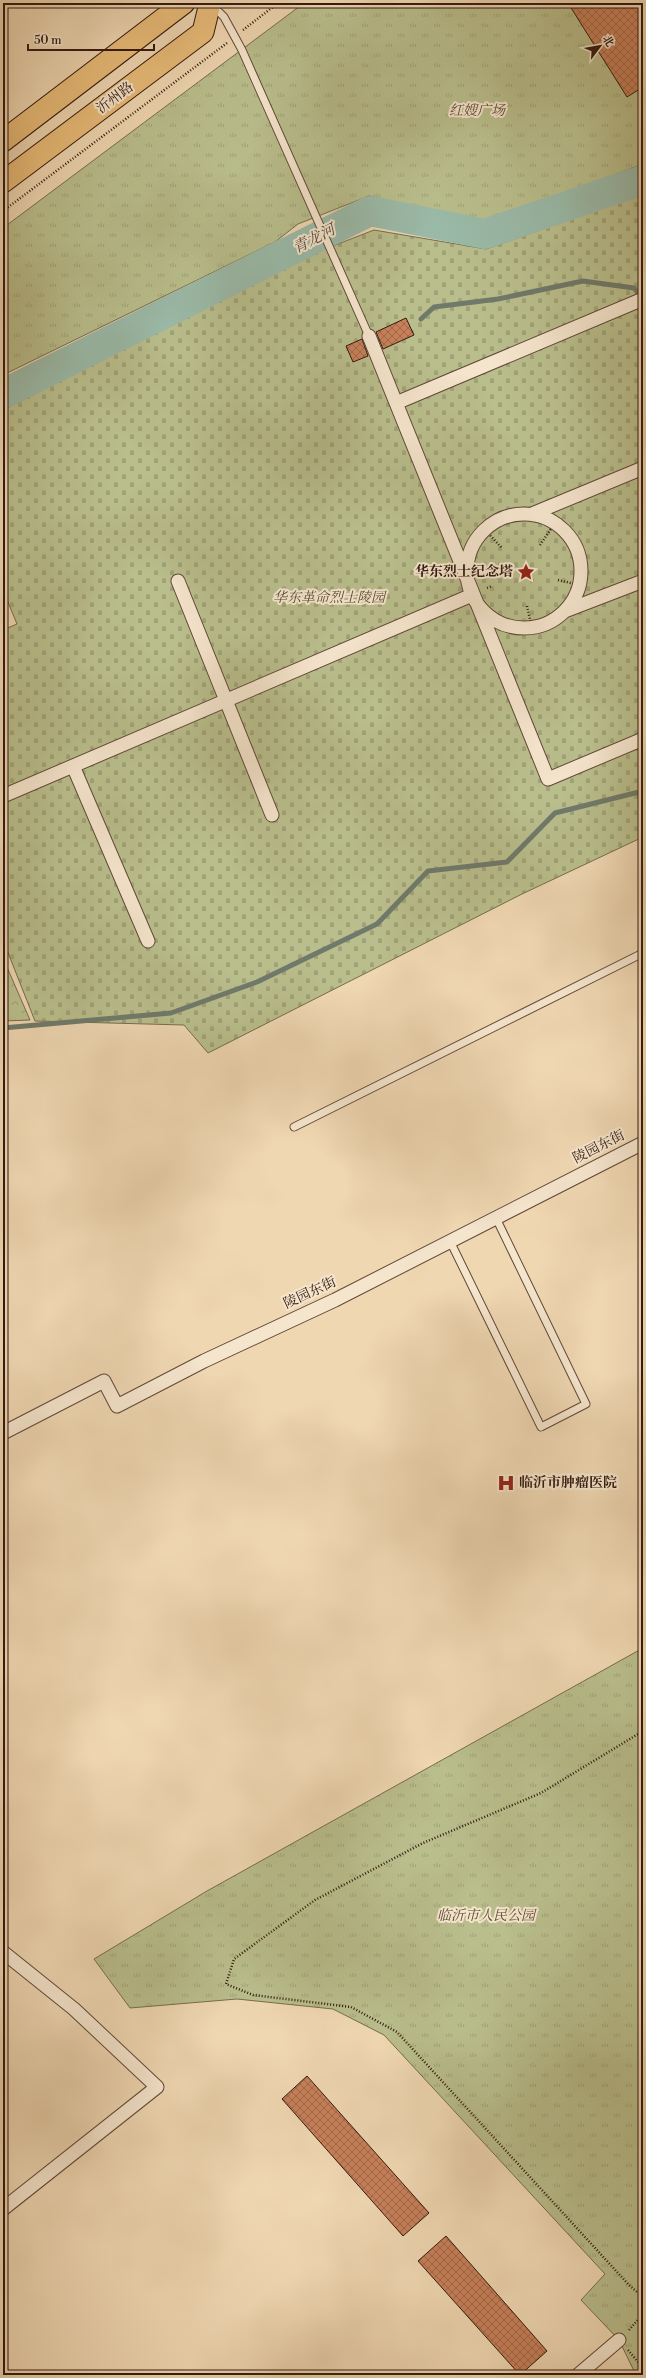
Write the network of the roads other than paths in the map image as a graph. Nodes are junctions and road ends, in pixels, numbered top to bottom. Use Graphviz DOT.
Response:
graph roads {
  1 [pos="184,3"];
  2 [pos="210,3"];
  3 [pos="3,141"];
  4 [pos="3,182"];
  5 [pos="639,301"];
  6 [pos="369,336"];
  7 [pos="396,404"];
  8 [pos="643,468"];
  9 [pos="532,514"];
  10 [pos="178,581"];
  11 [pos="643,581"];
  12 [pos="472,595"];
  13 [pos="565,611"];
  14 [pos="227,701"];
  15 [pos="643,739"];
  16 [pos="73,766"];
  17 [pos="3,796"];
  18 [pos="272,815"];
  19 [pos="148,941"];
  20 [pos="643,953"];
  21 [pos="294,1127"];
  22 [pos="643,1143"];
  23 [pos="496,1218"];
  24 [pos="450,1241"];
  25 [pos="3,1433"];
  26 [pos="3,1952"];
  27 [pos="3,2209"];
  28 [pos="619,2340"];
  29 [pos="578,2375"];
  1 -- 3 [label="main road"];
  2 -- 4 [label="main road, 沂州路"];
  2 -- 6 [label="lane"];
  5 -- 7 [label="street"];
  6 -- 7 [label="street"];
  7 -- 12 [label="street"];
  8 -- 9 [label="street"];
  9 -- 12 [label="street"];
  9 -- 13 [label="street"];
  10 -- 14 [label="street"];
  11 -- 13 [label="street"];
  12 -- 13 [label="street"];
  12 -- 14 [label="street"];
  12 -- 15 [label="street"];
  14 -- 16 [label="street"];
  14 -- 18 [label="street"];
  16 -- 17 [label="street"];
  16 -- 19 [label="street"];
  20 -- 21 [label="lane"];
  22 -- 23 [label="street, 陵园东街"];
  23 -- 24 [label="street, 陵园东街"];
  23 -- 24 [label="lane"];
  24 -- 25 [label="street, 陵园东街"];
  26 -- 27 [label="street"];
  28 -- 29 [label="street"];
}
